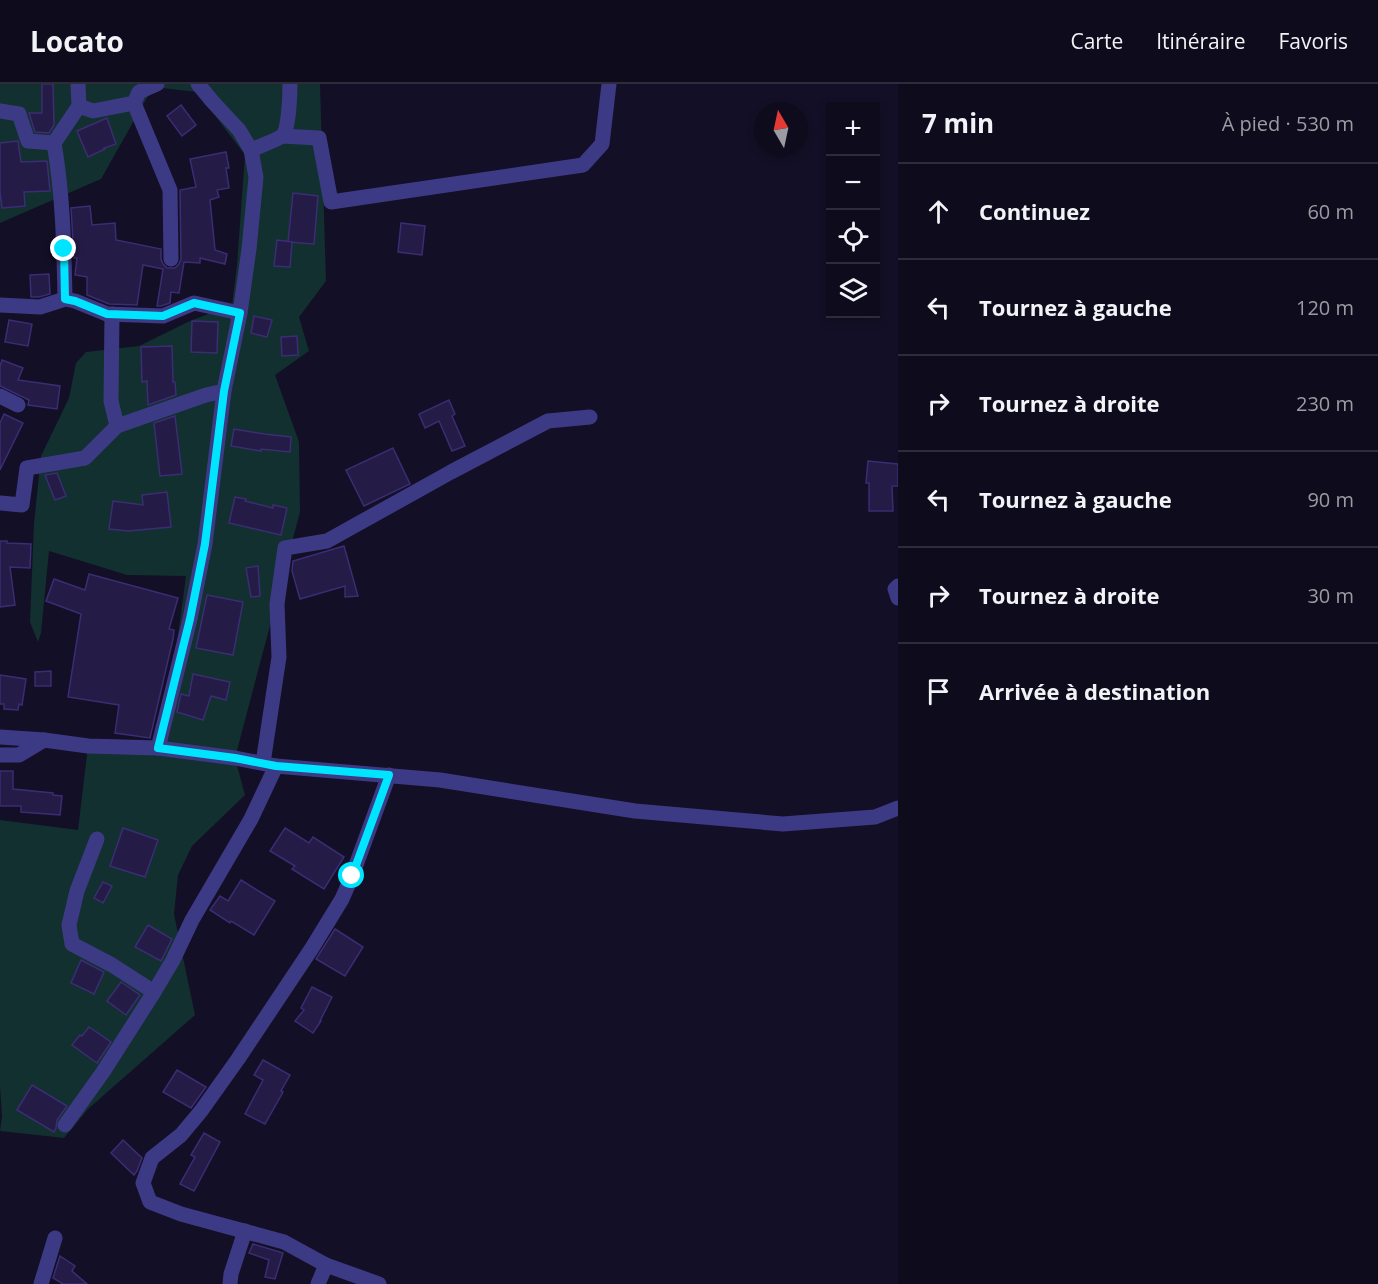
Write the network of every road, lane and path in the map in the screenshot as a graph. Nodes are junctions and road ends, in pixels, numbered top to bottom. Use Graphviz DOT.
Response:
graph roads {
  1 [pos="78,84"];
  2 [pos="157,84"];
  3 [pos="198,84"];
  4 [pos="290,84"];
  5 [pos="609,84"];
  6 [pos="134,103"];
  7 [pos="78,106"];
  8 [pos="0,111"];
  9 [pos="282,136"];
  10 [pos="54,143"];
  11 [pos="251,150"];
  12 [pos="171,259"];
  13 [pos="65,299"];
  14 [pos="0,305"];
  15 [pos="240,313"];
  16 [pos="112,315"];
  17 [pos="224,391"];
  18 [pos="0,396"];
  19 [pos="18,405"];
  20 [pos="590,417"];
  21 [pos="117,426"];
  22 [pos="0,503"];
  23 [pos="898,586"];
  24 [pos="898,598"];
  25 [pos="0,737"];
  26 [pos="44,740"];
  27 [pos="158,748"];
  28 [pos="0,755"];
  29 [pos="270,765"];
  30 [pos="389,775"];
  31 [pos="898,808"];
  32 [pos="97,839"];
  33 [pos="154,992"];
  34 [pos="65,1125"];
  35 [pos="245,1231"];
  36 [pos="55,1238"];
  37 [pos="326,1265"];
  38 [pos="41,1284"];
  39 [pos="230,1284"];
  40 [pos="318,1284"];
  41 [pos="379,1284"];
  1 -- 7 [label="street"];
  2 -- 6 [label="street"];
  3 -- 11 [label="street"];
  4 -- 9 [label="street"];
  5 -- 9 [label="street"];
  6 -- 7 [label="street"];
  6 -- 12 [label="street"];
  7 -- 10 [label="street"];
  8 -- 10 [label="street"];
  9 -- 11 [label="street"];
  10 -- 13 [label="street"];
  11 -- 15 [label="street"];
  13 -- 14 [label="street"];
  13 -- 16 [label="street"];
  15 -- 16 [label="street"];
  15 -- 17 [label="street"];
  16 -- 21 [label="street"];
  17 -- 21 [label="street"];
  17 -- 27 [label="street"];
  18 -- 19 [label="street"];
  20 -- 29 [label="street"];
  21 -- 22 [label="street"];
  23 -- 24 [label="street"];
  25 -- 26 [label="street"];
  26 -- 27 [label="street"];
  26 -- 28 [label="street"];
  27 -- 29 [label="street"];
  29 -- 30 [label="street"];
  29 -- 33 [label="street"];
  30 -- 31 [label="street"];
  30 -- 35 [label="street"];
  32 -- 33 [label="street"];
  33 -- 34 [label="street"];
  35 -- 37 [label="street"];
  35 -- 39 [label="street"];
  36 -- 38 [label="street"];
  37 -- 40 [label="street"];
  37 -- 41 [label="street"];
}
